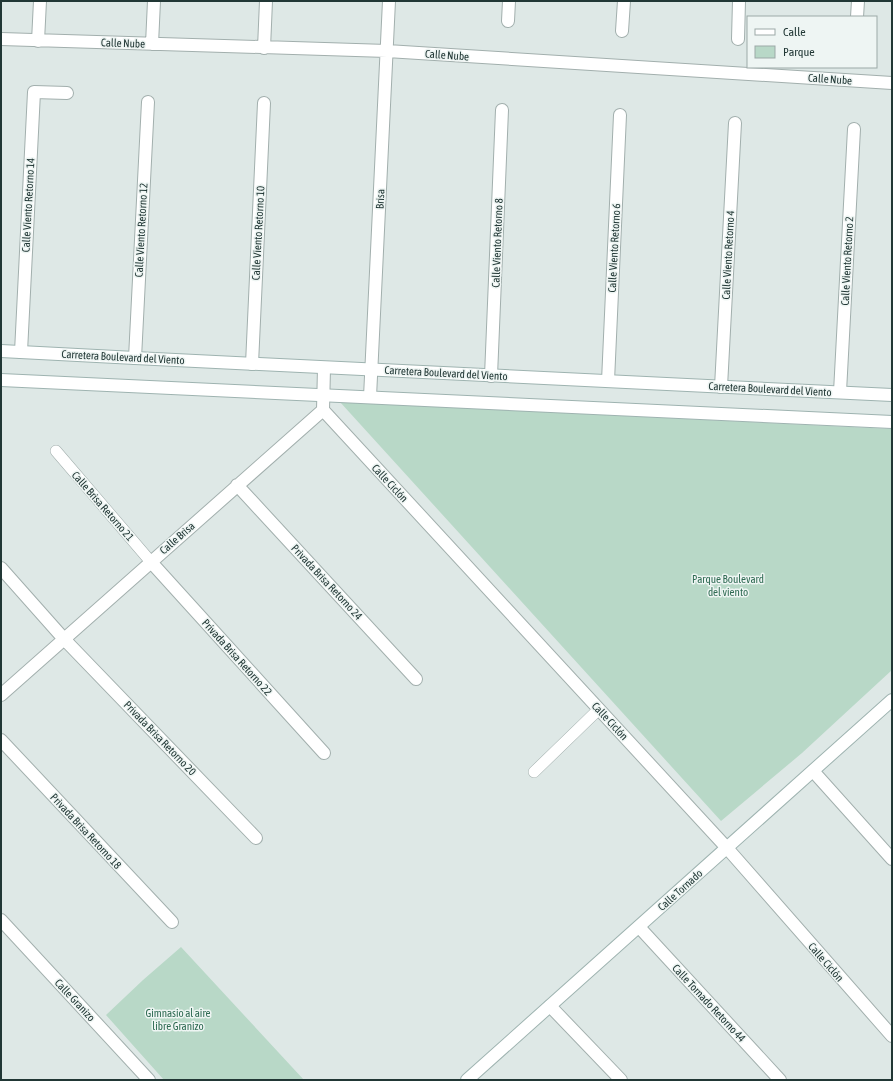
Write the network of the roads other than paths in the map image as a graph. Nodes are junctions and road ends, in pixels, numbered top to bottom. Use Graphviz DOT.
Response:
graph roads {
  1 [pos="40,1"];
  2 [pos="154,1"];
  3 [pos="266,1"];
  4 [pos="389,1"];
  5 [pos="509,1"];
  6 [pos="624,1"];
  7 [pos="739,1"];
  8 [pos="858,1"];
  9 [pos="857,16"];
  10 [pos="508,21"];
  11 [pos="622,31"];
  12 [pos="1,39"];
  13 [pos="738,39"];
  14 [pos="38,41"];
  15 [pos="152,44"];
  16 [pos="264,48"];
  17 [pos="386,51"];
  18 [pos="892,83"];
  19 [pos="67,94"];
  20 [pos="148,102"];
  21 [pos="264,103"];
  22 [pos="502,110"];
  23 [pos="620,115"];
  24 [pos="735,123"];
  25 [pos="854,129"];
  26 [pos="1,351"];
  27 [pos="21,352"];
  28 [pos="135,358"];
  29 [pos="252,364"];
  30 [pos="324,368"];
  31 [pos="372,370"];
  32 [pos="491,376"];
  33 [pos="1,380"];
  34 [pos="608,381"];
  35 [pos="721,386"];
  36 [pos="840,392"];
  37 [pos="323,395"];
  38 [pos="892,395"];
  39 [pos="370,397"];
  40 [pos="323,410"];
  41 [pos="892,422"];
  42 [pos="56,451"];
  43 [pos="237,486"];
  44 [pos="151,562"];
  45 [pos="1,568"];
  46 [pos="64,639"];
  47 [pos="416,680"];
  48 [pos="1,694"];
  49 [pos="892,700"];
  50 [pos="599,709"];
  51 [pos="1,740"];
  52 [pos="324,753"];
  53 [pos="813,771"];
  54 [pos="534,772"];
  55 [pos="256,838"];
  56 [pos="727,848"];
  57 [pos="892,859"];
  58 [pos="1,920"];
  59 [pos="172,922"];
  60 [pos="639,927"];
  61 [pos="550,1006"];
  62 [pos="892,1036"];
  63 [pos="149,1080"];
  64 [pos="467,1080"];
  65 [pos="621,1080"];
  66 [pos="780,1080"];
  1 -- 14 [label="street"];
  2 -- 15 [label="street"];
  3 -- 16 [label="street"];
  4 -- 17 [label="street, Brisa"];
  5 -- 10 [label="street"];
  6 -- 11 [label="street"];
  7 -- 13 [label="street"];
  8 -- 9 [label="street"];
  12 -- 14 [label="street, Calle Nube"];
  14 -- 15 [label="street, Calle Nube"];
  15 -- 16 [label="street, Calle Nube"];
  16 -- 17 [label="street, Calle Nube"];
  17 -- 18 [label="street, Calle Nube"];
  17 -- 31 [label="street, Brisa"];
  19 -- 27 [label="street, Calle Viento Retorno 14"];
  20 -- 28 [label="street, Calle Viento Retorno 12"];
  21 -- 29 [label="street, Calle Viento Retorno 10"];
  22 -- 32 [label="street, Calle Viento Retorno 8"];
  23 -- 34 [label="street, Calle Viento Retorno 6"];
  24 -- 35 [label="street, Calle Viento Retorno 4"];
  25 -- 36 [label="street, Calle Viento Retorno 2"];
  26 -- 27 [label="street, Carretera Boulevard del Viento"];
  27 -- 28 [label="street, Carretera Boulevard del Viento"];
  28 -- 29 [label="street, Carretera Boulevard del Viento"];
  29 -- 30 [label="street, Carretera Boulevard del Viento"];
  30 -- 31 [label="street, Carretera Boulevard del Viento"];
  30 -- 37 [label="street"];
  31 -- 32 [label="street, Carretera Boulevard del Viento"];
  31 -- 39 [label="street, Brisa"];
  32 -- 34 [label="street, Carretera Boulevard del Viento"];
  33 -- 37 [label="street"];
  34 -- 35 [label="street, Carretera Boulevard del Viento"];
  35 -- 36 [label="street, Carretera Boulevard del Viento"];
  36 -- 38 [label="street, Carretera Boulevard del Viento"];
  37 -- 39 [label="street"];
  37 -- 40 [label="street"];
  39 -- 41 [label="street"];
  40 -- 43 [label="street, Calle Brisa"];
  40 -- 50 [label="street, Calle Ciclón"];
  42 -- 44 [label="lane, Calle Brisa Retorno 21"];
  43 -- 44 [label="street, Calle Brisa"];
  43 -- 47 [label="street, Privada Brisa Retorno 24"];
  44 -- 46 [label="street, Calle Brisa"];
  44 -- 52 [label="street, Privada Brisa Retorno 22"];
  45 -- 46 [label="street, Privada Brisa Retorno 20"];
  46 -- 48 [label="street, Calle Brisa"];
  46 -- 55 [label="street, Privada Brisa Retorno 20"];
  49 -- 53 [label="street, Calle Tornado"];
  50 -- 54 [label="lane"];
  50 -- 56 [label="street, Calle Ciclón"];
  51 -- 59 [label="street, Privada Brisa Retorno 18"];
  53 -- 56 [label="street, Calle Tornado"];
  53 -- 57 [label="street"];
  56 -- 60 [label="street, Calle Tornado"];
  56 -- 62 [label="street, Calle Ciclón"];
  58 -- 63 [label="street, Calle Granizo"];
  60 -- 61 [label="street, Calle Tornado"];
  60 -- 66 [label="street, Calle Tornado Retorno 44"];
  61 -- 64 [label="street, Calle Tornado"];
  61 -- 65 [label="street"];
}
